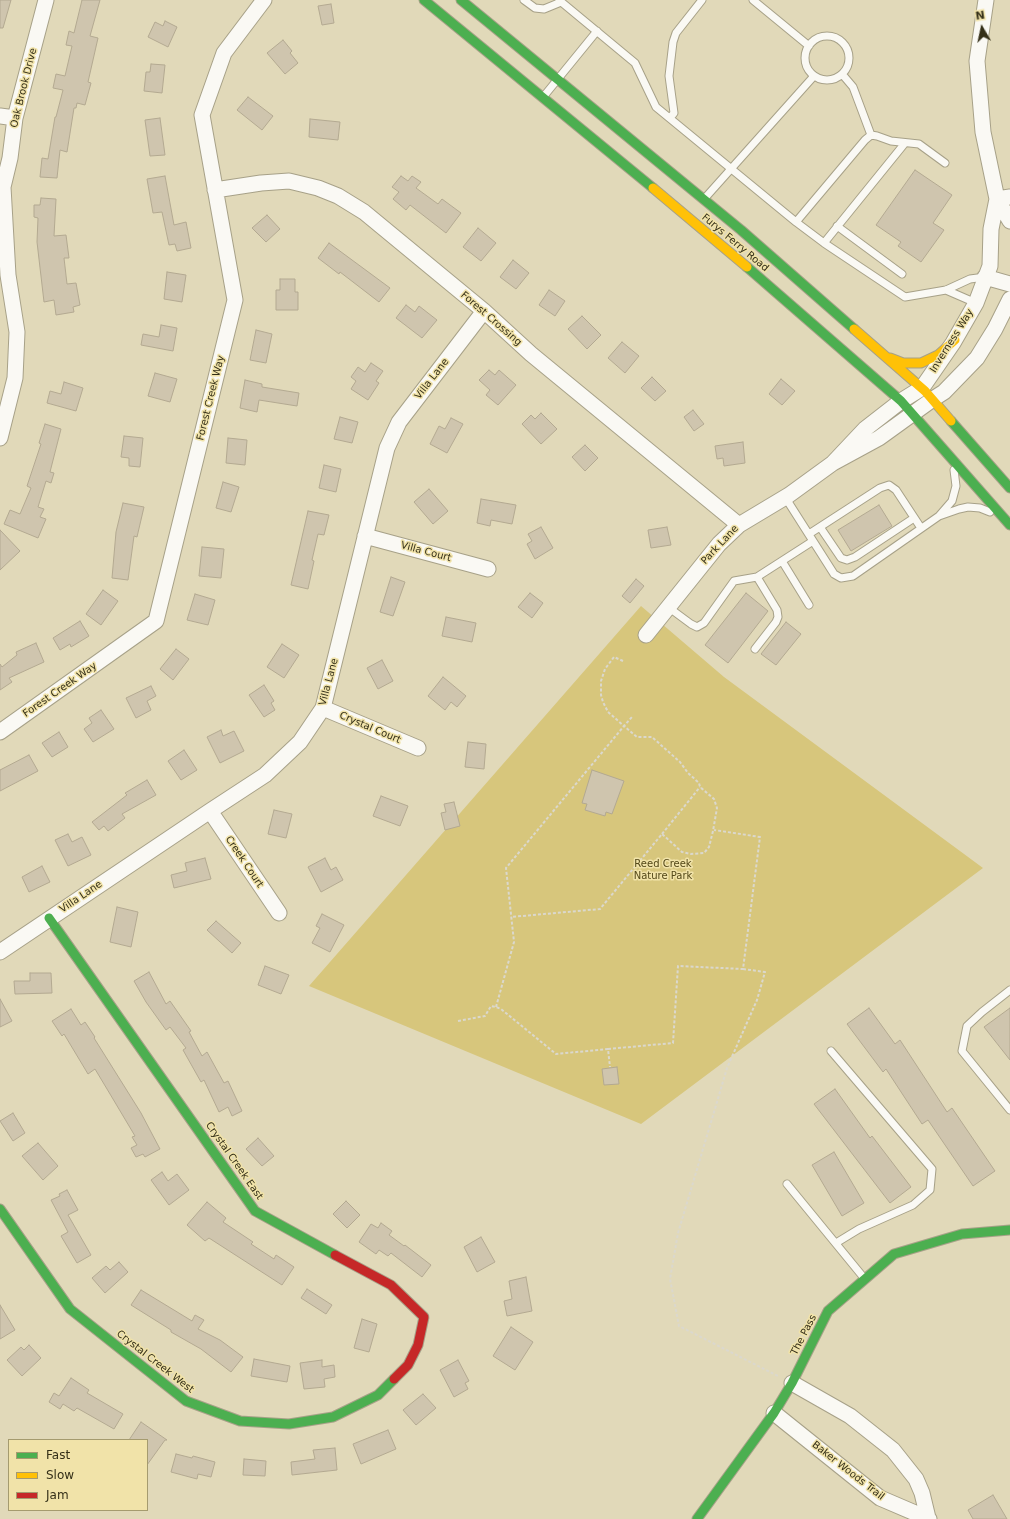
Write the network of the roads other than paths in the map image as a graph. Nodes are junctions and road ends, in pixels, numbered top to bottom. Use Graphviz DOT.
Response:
graph roads {
  1 [pos="46,0"];
  2 [pos="264,0"];
  3 [pos="424,0"];
  4 [pos="461,0"];
  5 [pos="524,0"];
  6 [pos="702,0"];
  7 [pos="753,0"];
  8 [pos="986,0"];
  9 [pos="560,1"];
  10 [pos="597,31"];
  11 [pos="809,46"];
  12 [pos="842,74"];
  13 [pos="814,76"];
  14 [pos="557,80"];
  15 [pos="542,98"];
  16 [pos="7,117"];
  17 [pos="670,118"];
  18 [pos="871,135"];
  19 [pos="905,143"];
  20 [pos="945,163"];
  21 [pos="732,169"];
  22 [pos="215,190"];
  23 [pos="1003,198"];
  24 [pos="704,200"];
  25 [pos="1010,221"];
  26 [pos="796,222"];
  27 [pos="837,226"];
  28 [pos="824,243"];
  29 [pos="902,274"];
  30 [pos="4,276"];
  31 [pos="985,277"];
  32 [pos="1010,284"];
  33 [pos="946,290"];
  34 [pos="1010,299"];
  35 [pos="976,303"];
  36 [pos="484,312"];
  37 [pos="955,340"];
  38 [pos="888,358"];
  39 [pos="927,393"];
  40 [pos="901,401"];
  41 [pos="913,413"];
  42 [pos="0,438"];
  43 [pos="945,450"];
  44 [pos="833,463"];
  45 [pos="1010,488"];
  46 [pos="786,497"];
  47 [pos="938,516"];
  48 [pos="914,518"];
  49 [pos="1007,522"];
  50 [pos="739,525"];
  51 [pos="820,527"];
  52 [pos="921,528"];
  53 [pos="809,534"];
  54 [pos="365,536"];
  55 [pos="813,541"];
  56 [pos="782,561"];
  57 [pos="488,569"];
  58 [pos="757,577"];
  59 [pos="809,605"];
  60 [pos="668,607"];
  61 [pos="646,635"];
  62 [pos="755,649"];
  63 [pos="323,708"];
  64 [pos="0,732"];
  65 [pos="418,748"];
  66 [pos="210,811"];
  67 [pos="279,912"];
  68 [pos="49,918"];
  69 [pos="0,952"];
  70 [pos="1010,990"];
  71 [pos="831,1051"];
  72 [pos="1010,1110"];
  73 [pos="787,1184"];
  74 [pos="0,1209"];
  75 [pos="1010,1230"];
  76 [pos="836,1243"];
  77 [pos="865,1279"];
  78 [pos="408,1364"];
  79 [pos="792,1383"];
  80 [pos="774,1413"];
  81 [pos="928,1518"];
  82 [pos="697,1519"];
  1 -- 16 [label="street, Oak Brook Drive"];
  2 -- 22 [label="street, Forest Creek Way"];
  3 -- 15 [label="main road, Furys Ferry Road"];
  4 -- 14 [label="main road, Furys Ferry Road"];
  5 -- 9 [label="lane"];
  6 -- 17 [label="lane"];
  7 -- 11 [label="lane"];
  8 -- 23 [label="street, Inverness Way"];
  9 -- 10 [label="lane"];
  10 -- 14 [label="lane"];
  10 -- 17 [label="lane"];
  11 -- 12 [label="lane"];
  11 -- 13 [label="lane"];
  12 -- 13 [label="lane"];
  12 -- 18 [label="lane"];
  13 -- 21 [label="lane"];
  14 -- 15 [label="lane"];
  14 -- 24 [label="main road, Furys Ferry Road"];
  15 -- 40 [label="main road, Furys Ferry Road"];
  16 -- 30 [label="street, Oak Brook Drive"];
  17 -- 21 [label="lane"];
  18 -- 19 [label="lane"];
  18 -- 26 [label="lane"];
  19 -- 20 [label="lane"];
  19 -- 27 [label="lane"];
  21 -- 24 [label="lane"];
  21 -- 26 [label="lane"];
  22 -- 36 [label="street, Forest Crossing"];
  22 -- 64 [label="street, Forest Creek Way"];
  23 -- 25 [label="street, Inverness Way"];
  23 -- 31 [label="street, Inverness Way"];
  24 -- 38 [label="main road, Furys Ferry Road"];
  26 -- 28 [label="lane"];
  27 -- 28 [label="lane"];
  27 -- 29 [label="lane"];
  28 -- 33 [label="lane"];
  30 -- 42 [label="street, Oak Brook Drive"];
  31 -- 32 [label="street"];
  31 -- 33 [label="lane"];
  31 -- 35 [label="street, Inverness Way"];
  33 -- 35 [label="lane"];
  34 -- 39 [label="street, Inverness Way"];
  35 -- 37 [label="street, Inverness Way"];
  36 -- 50 [label="street, Forest Crossing"];
  36 -- 54 [label="street, Villa Lane"];
  37 -- 38 [label="main road"];
  37 -- 39 [label="street, Inverness Way"];
  38 -- 39 [label="main road, Furys Ferry Road"];
  39 -- 40 [label="street, Inverness Way"];
  39 -- 41 [label="street, Inverness Way"];
  39 -- 45 [label="main road, Furys Ferry Road"];
  40 -- 41 [label="main road, Furys Ferry Road"];
  40 -- 44 [label="street, Park Lane"];
  41 -- 43 [label="main road, Furys Ferry Road"];
  41 -- 44 [label="street, Park Lane"];
  43 -- 47 [label="lane"];
  43 -- 49 [label="main road, Furys Ferry Road"];
  44 -- 46 [label="street, Park Lane"];
  46 -- 50 [label="street, Park Lane"];
  46 -- 53 [label="lane"];
  47 -- 49 [label="lane"];
  47 -- 52 [label="lane"];
  48 -- 51 [label="lane"];
  48 -- 51 [label="lane"];
  48 -- 52 [label="lane"];
  50 -- 60 [label="street, Park Lane"];
  51 -- 53 [label="lane"];
  52 -- 55 [label="lane"];
  53 -- 55 [label="lane"];
  54 -- 57 [label="street, Villa Court"];
  54 -- 63 [label="street, Villa Lane"];
  55 -- 56 [label="lane"];
  56 -- 58 [label="lane"];
  56 -- 59 [label="lane"];
  58 -- 60 [label="lane"];
  58 -- 62 [label="lane"];
  60 -- 61 [label="street, Park Lane"];
  63 -- 65 [label="street, Crystal Court"];
  63 -- 66 [label="street, Villa Lane"];
  66 -- 67 [label="street, Creek Court"];
  66 -- 68 [label="street, Villa Lane"];
  68 -- 69 [label="street, Villa Lane"];
  68 -- 78 [label="main road, Crystal Creek East"];
  70 -- 72 [label="lane"];
  71 -- 76 [label="lane"];
  73 -- 76 [label="lane"];
  74 -- 78 [label="main road, Crystal Creek West"];
  75 -- 77 [label="main road, The Pass"];
  76 -- 77 [label="lane"];
  77 -- 79 [label="main road, The Pass"];
  79 -- 80 [label="main road, The Pass"];
  79 -- 81 [label="street, Baker Woods Trail"];
  80 -- 81 [label="street, Baker Woods Trail"];
  80 -- 82 [label="main road, The Pass"];
}
